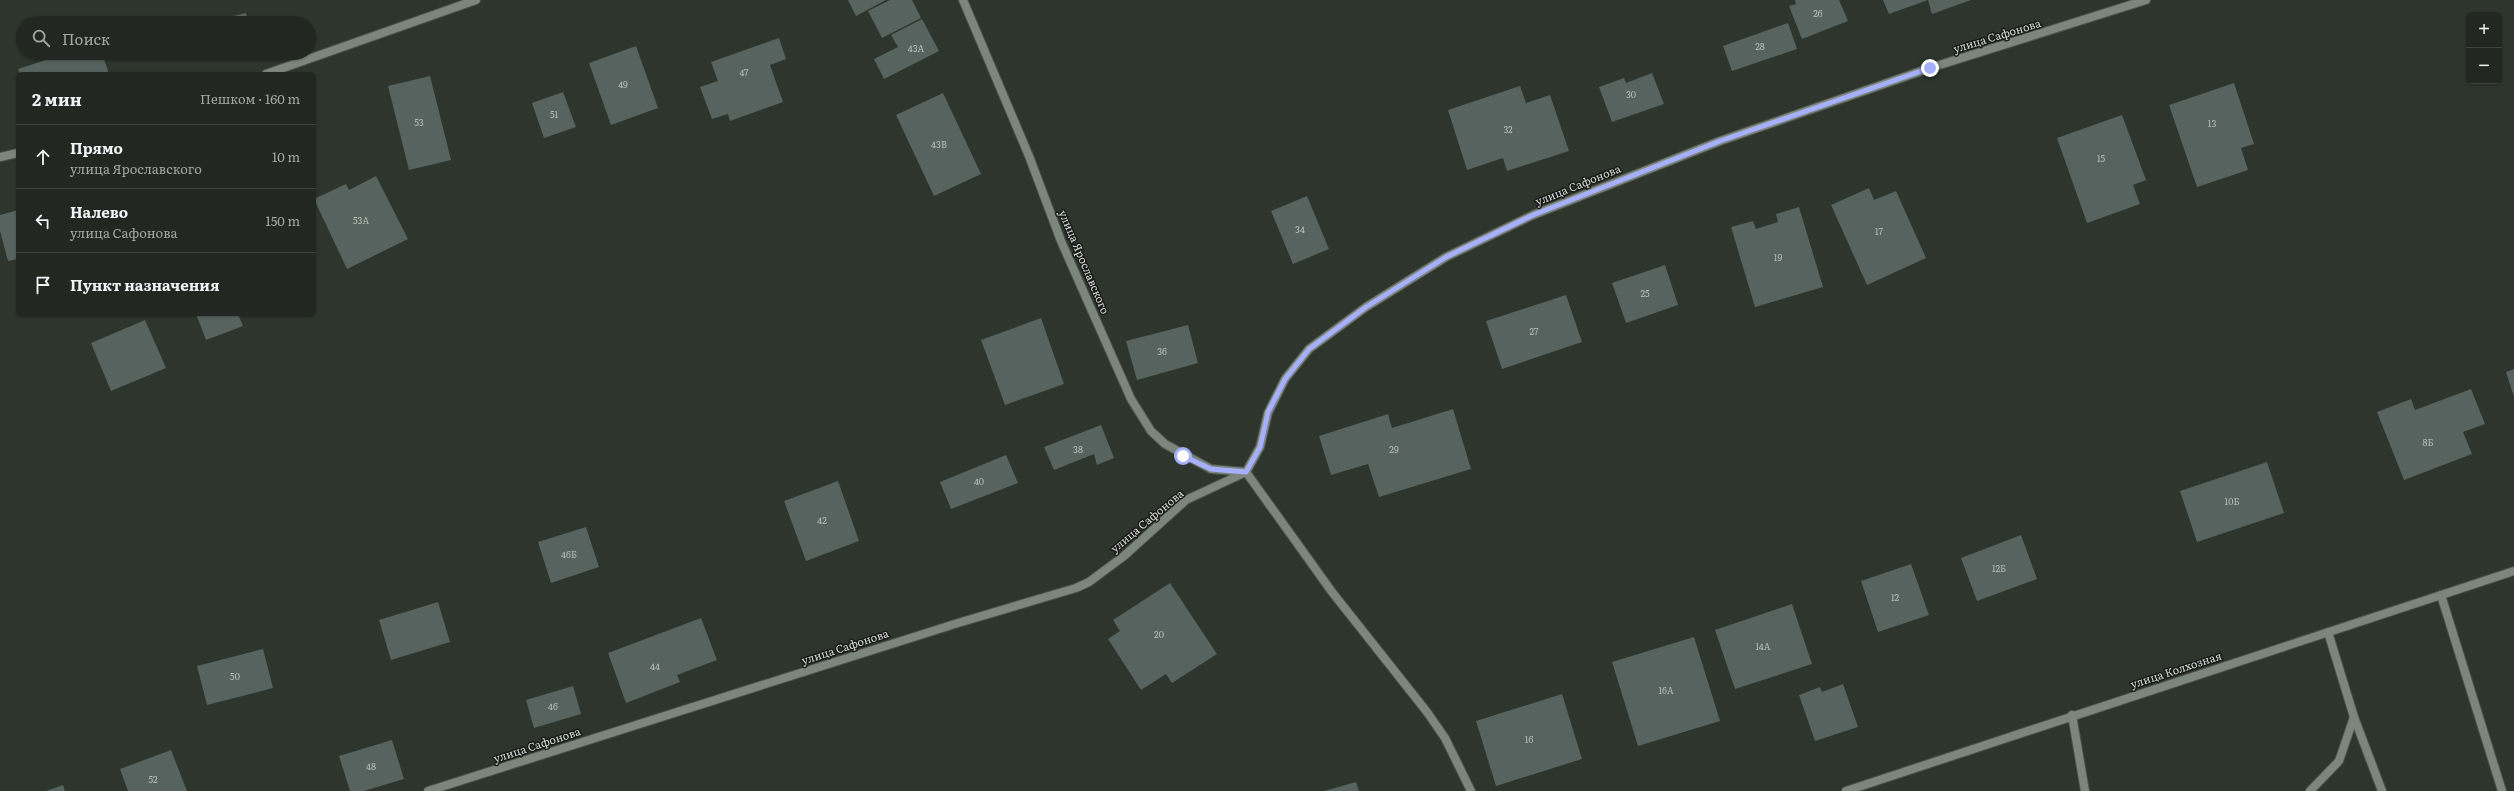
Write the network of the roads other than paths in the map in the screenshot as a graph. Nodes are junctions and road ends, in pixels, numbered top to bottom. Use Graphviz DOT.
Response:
graph roads {
  1 [pos="476,0"];
  2 [pos="963,0"];
  3 [pos="2146,0"];
  4 [pos="316,56"];
  5 [pos="306,60"];
  6 [pos="272,72"];
  7 [pos="16,153"];
  8 [pos="0,157"];
  9 [pos="1246,472"];
  10 [pos="2514,571"];
  11 [pos="2441,595"];
  12 [pos="2328,632"];
  13 [pos="2072,715"];
  14 [pos="2354,717"];
  15 [pos="428,791"];
  16 [pos="1471,791"];
  17 [pos="1846,791"];
  18 [pos="2085,791"];
  19 [pos="2310,791"];
  20 [pos="2382,791"];
  21 [pos="2502,791"];
  1 -- 4 [label="street"];
  2 -- 9 [label="street, улица Ярославского"];
  3 -- 9 [label="street, улица Сафонова"];
  5 -- 6 [label="street"];
  7 -- 8 [label="street"];
  9 -- 15 [label="street, улица Сафонова"];
  9 -- 16 [label="street"];
  10 -- 11 [label="street, улица Колхозная"];
  11 -- 12 [label="street, улица Колхозная"];
  11 -- 21 [label="street"];
  12 -- 13 [label="street, улица Колхозная"];
  12 -- 14 [label="street"];
  13 -- 17 [label="street, улица Колхозная"];
  13 -- 18 [label="street"];
  14 -- 19 [label="street"];
  14 -- 20 [label="street"];
}
